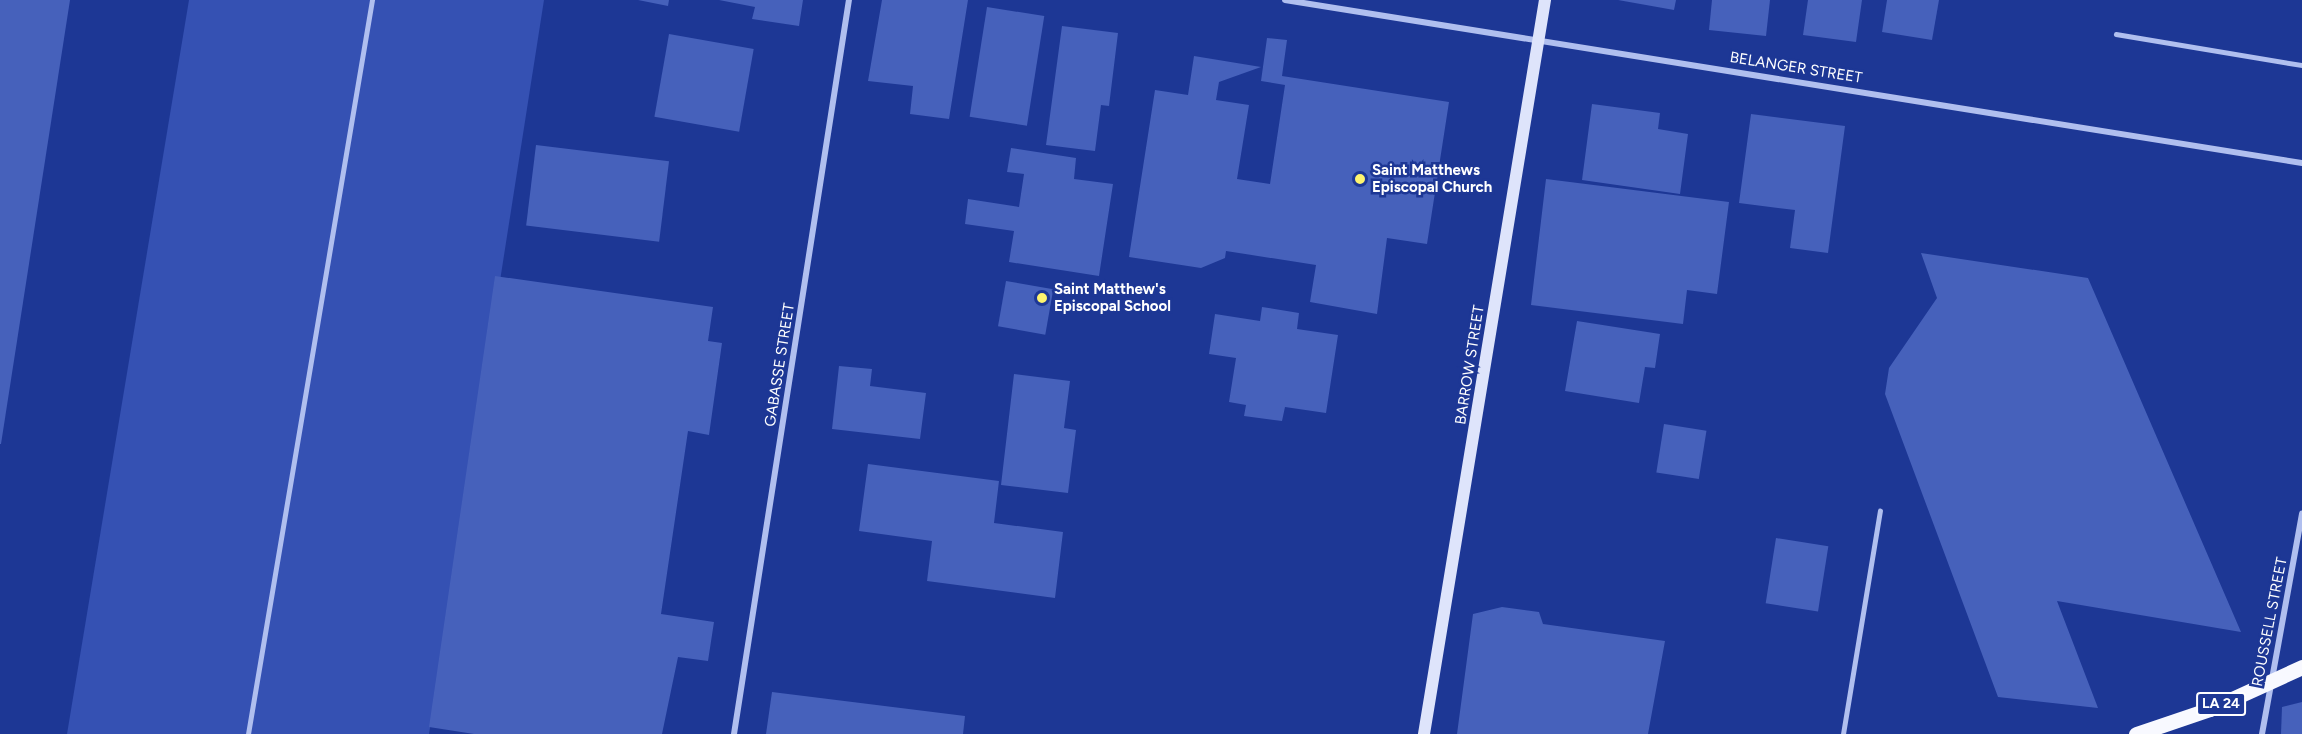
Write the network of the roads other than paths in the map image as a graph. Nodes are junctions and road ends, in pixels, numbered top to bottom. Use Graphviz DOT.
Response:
graph roads {
  1 [pos="372,0"];
  2 [pos="849,0"];
  3 [pos="1285,0"];
  4 [pos="1545,0"];
  5 [pos="2116,34"];
  6 [pos="1538,39"];
  7 [pos="2302,65"];
  8 [pos="2302,163"];
  9 [pos="1880,511"];
  10 [pos="2302,514"];
  11 [pos="2302,667"];
  12 [pos="2270,682"];
  13 [pos="248,734"];
  14 [pos="734,734"];
  15 [pos="1424,734"];
  16 [pos="1842,734"];
  17 [pos="2136,734"];
  18 [pos="2262,734"];
  1 -- 13 [label="lane"];
  2 -- 14 [label="street, GABASSE STREET"];
  3 -- 6 [label="street, BELANGER STREET"];
  4 -- 6 [label="main road, BARROW STREET"];
  5 -- 7 [label="lane"];
  6 -- 8 [label="street, BELANGER STREET"];
  6 -- 15 [label="main road, BARROW STREET"];
  9 -- 16 [label="lane"];
  10 -- 12 [label="street, ROUSSELL STREET"];
  11 -- 12 [label="main road, LA 24"];
  12 -- 17 [label="main road, LA 24"];
  12 -- 18 [label="street, ROUSSELL STREET"];
}
